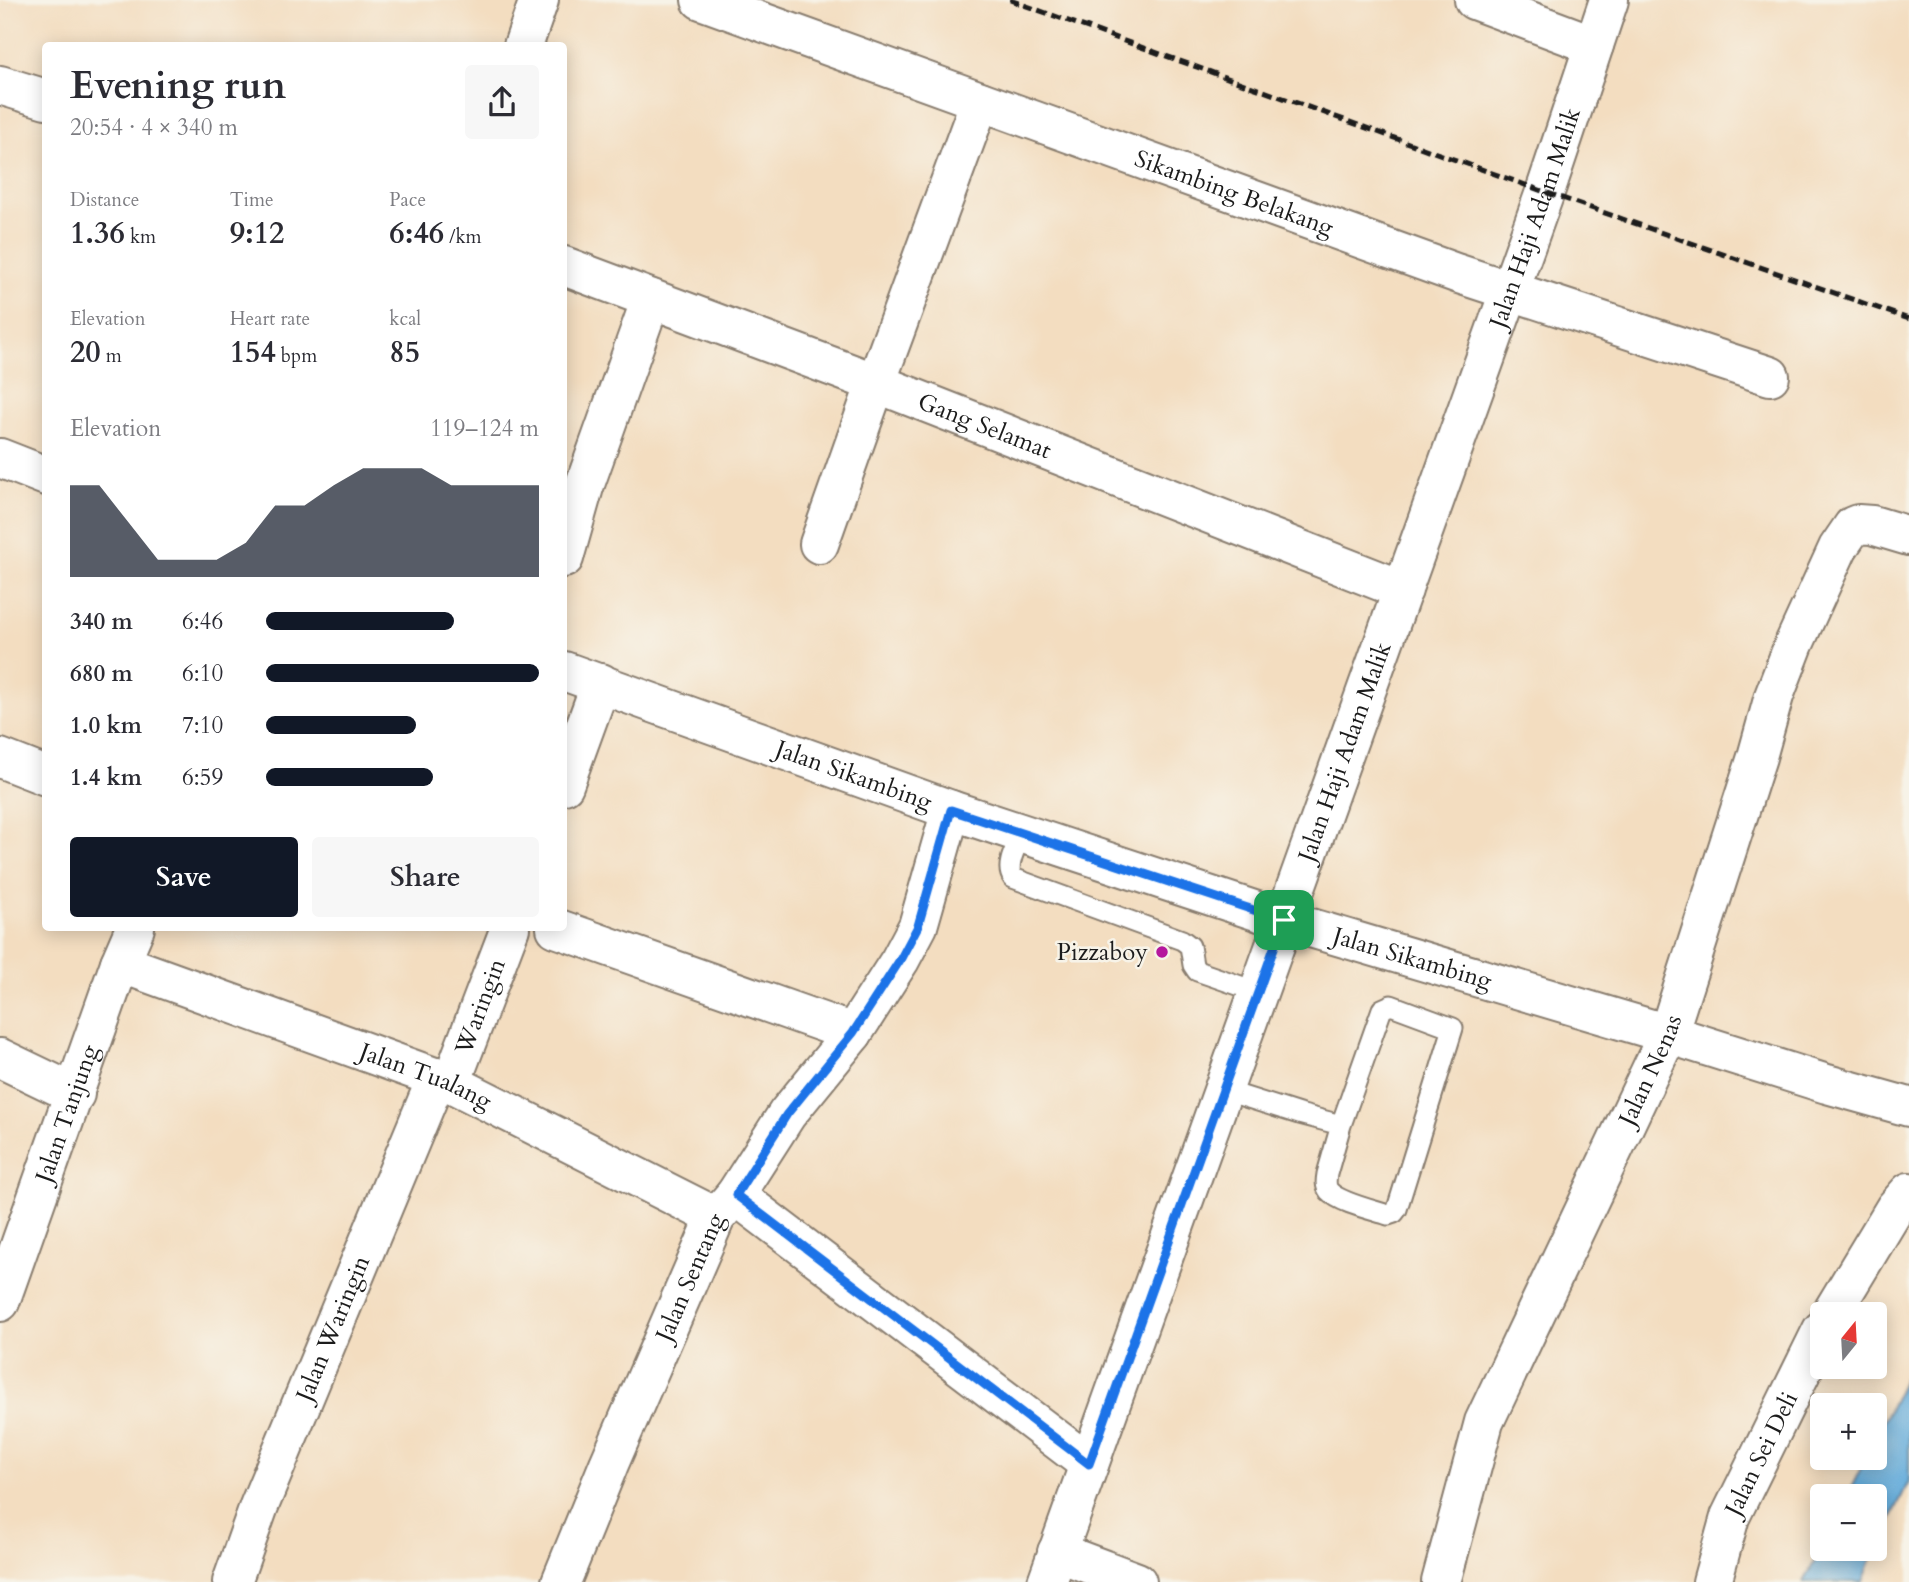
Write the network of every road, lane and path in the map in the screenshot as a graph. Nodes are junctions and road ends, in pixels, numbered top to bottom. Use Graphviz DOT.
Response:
graph roads {
  1 [pos="539,0"];
  2 [pos="701,0"];
  3 [pos="1474,0"];
  4 [pos="1609,0"];
  5 [pos="524,42"];
  6 [pos="1594,45"];
  7 [pos="0,85"];
  8 [pos="42,98"];
  9 [pos="980,101"];
  10 [pos="567,267"];
  11 [pos="1510,290"];
  12 [pos="651,299"];
  13 [pos="1770,376"];
  14 [pos="876,383"];
  15 [pos="0,458"];
  16 [pos="42,474"];
  17 [pos="1909,536"];
  18 [pos="819,544"];
  19 [pos="567,547"];
  20 [pos="1403,590"];
  21 [pos="567,672"];
  22 [pos="601,683"];
  23 [pos="0,758"];
  24 [pos="42,774"];
  25 [pos="567,777"];
  26 [pos="951,810"];
  27 [pos="1022,834"];
  28 [pos="1284,920"];
  29 [pos="134,931"];
  30 [pos="509,931"];
  31 [pos="564,931"];
  32 [pos="120,963"];
  33 [pos="1258,992"];
  34 [pos="853,1033"];
  35 [pos="1668,1034"];
  36 [pos="0,1058"];
  37 [pos="444,1080"];
  38 [pos="1223,1090"];
  39 [pos="75,1094"];
  40 [pos="1909,1107"];
  41 [pos="1341,1125"];
  42 [pos="1909,1192"];
  43 [pos="726,1206"];
  44 [pos="0,1302"];
  45 [pos="1838,1302"];
  46 [pos="1810,1354"];
  47 [pos="1089,1464"];
  48 [pos="1052,1567"];
  49 [pos="232,1582"];
  50 [pos="561,1582"];
  51 [pos="1137,1582"];
  52 [pos="1440,1582"];
  53 [pos="1712,1582"];
  1 -- 5 [label="street"];
  2 -- 9 [label="street, Sikambing Belakang"];
  3 -- 6 [label="street"];
  4 -- 6 [label="street, Jalan Haji Adam Malik"];
  6 -- 11 [label="street, Jalan Haji Adam Malik"];
  7 -- 8 [label="street"];
  9 -- 11 [label="street, Sikambing Belakang"];
  9 -- 14 [label="street"];
  10 -- 12 [label="street, Gang Selamat"];
  11 -- 13 [label="street, Sikambing Belakang"];
  11 -- 20 [label="street, Jalan Haji Adam Malik"];
  12 -- 14 [label="street, Gang Selamat"];
  12 -- 19 [label="street"];
  14 -- 18 [label="street"];
  14 -- 20 [label="street, Gang Selamat"];
  15 -- 16 [label="street"];
  17 -- 35 [label="street, Jalan Nenas"];
  20 -- 28 [label="street, Jalan Haji Adam Malik"];
  21 -- 22 [label="street, Jalan Sikambing"];
  22 -- 25 [label="street"];
  22 -- 26 [label="street, Jalan Sikambing"];
  23 -- 24 [label="street"];
  26 -- 27 [label="street, Jalan Sikambing"];
  26 -- 34 [label="street, Jalan Sentang"];
  27 -- 28 [label="street, Jalan Sikambing"];
  27 -- 33 [label="lane"];
  28 -- 33 [label="street, Jalan Haji Adam Malik"];
  28 -- 35 [label="street, Jalan Sikambing"];
  29 -- 32 [label="street, Jalan Tanjung"];
  30 -- 37 [label="street, Waringin"];
  31 -- 34 [label="street"];
  32 -- 37 [label="street, Jalan Tualang"];
  32 -- 39 [label="street, Jalan Tanjung"];
  33 -- 38 [label="street, Jalan Haji Adam Malik"];
  34 -- 43 [label="street, Jalan Sentang"];
  35 -- 40 [label="street, Jalan Sikambing"];
  35 -- 52 [label="street, Jalan Nenas"];
  36 -- 39 [label="street"];
  37 -- 43 [label="street, Jalan Tualang"];
  37 -- 49 [label="street, Jalan Waringin"];
  38 -- 41 [label="lane"];
  38 -- 47 [label="street, Jalan Haji Adam Malik"];
  39 -- 44 [label="street, Jalan Tanjung"];
  41 -- 41 [label="lane"];
  42 -- 45 [label="street"];
  43 -- 47 [label="street, Jalan Tualang"];
  43 -- 50 [label="street, Jalan Sentang"];
  46 -- 53 [label="street, Jalan Sei Deli"];
  47 -- 48 [label="street, Jalan Haji Adam Malik"];
  48 -- 51 [label="street"];
}
